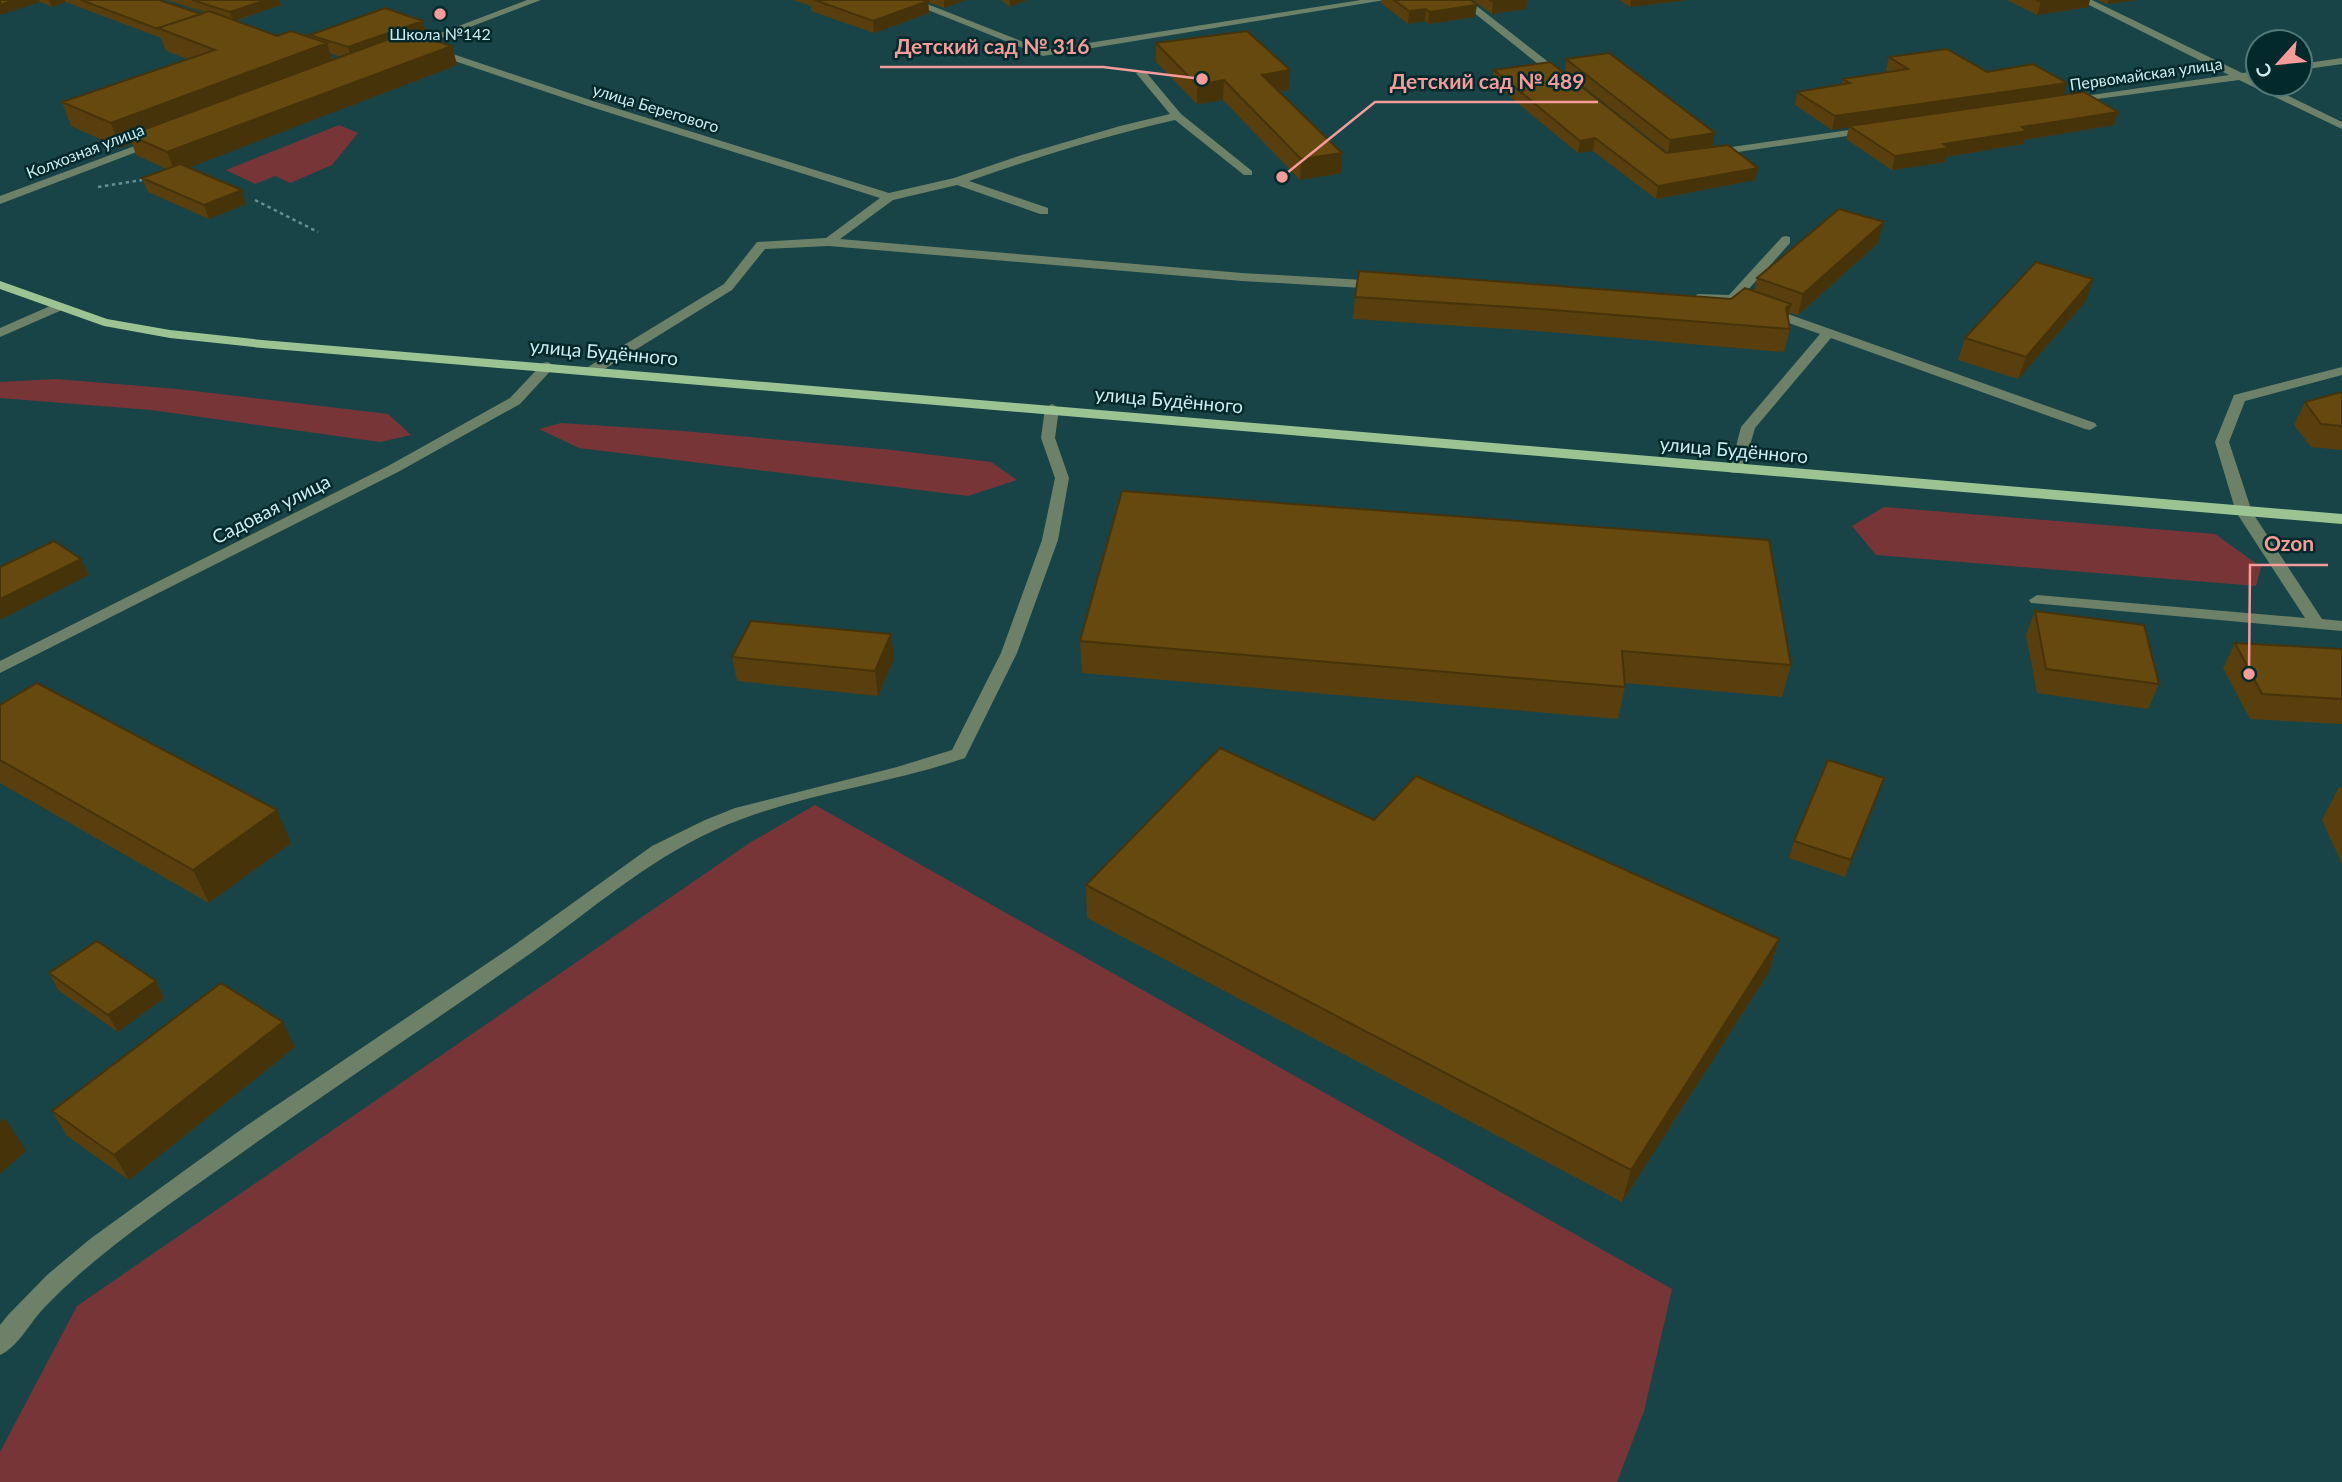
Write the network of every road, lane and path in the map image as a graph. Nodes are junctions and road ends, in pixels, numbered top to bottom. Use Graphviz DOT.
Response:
graph roads {
  1 [pos="536,0"];
  2 [pos="910,0"];
  3 [pos="1380,0"];
  4 [pos="1463,0"];
  5 [pos="2084,0"];
  6 [pos="415,45"];
  7 [pos="390,53"];
  8 [pos="2342,61"];
  9 [pos="2314,65"];
  10 [pos="1142,73"];
  11 [pos="2241,76"];
  12 [pos="2244,76"];
  13 [pos="1569,84"];
  14 [pos="2063,102"];
  15 [pos="1177,116"];
  16 [pos="2342,126"];
  17 [pos="1885,128"];
  18 [pos="171,135"];
  19 [pos="1692,156"];
  20 [pos="1248,173"];
  21 [pos="958,181"];
  22 [pos="889,197"];
  23 [pos="0,200"];
  24 [pos="255,200"];
  25 [pos="1044,211"];
  26 [pos="318,232"];
  27 [pos="1786,240"];
  28 [pos="829,242"];
  29 [pos="0,285"];
  30 [pos="1393,286"];
  31 [pos="1683,298"];
  32 [pos="1744,303"];
  33 [pos="57,307"];
  34 [pos="0,333"];
  35 [pos="1828,333"];
  36 [pos="548,366"];
  37 [pos="593,370"];
  38 [pos="2342,371"];
  39 [pos="1052,408"];
  40 [pos="2090,426"];
  41 [pos="1737,470"];
  42 [pos="2244,512"];
  43 [pos="2342,519"];
  44 [pos="2037,600"];
  45 [pos="2317,624"];
  46 [pos="2342,626"];
  47 [pos="0,668"];
  48 [pos="0,1344"];
  1 -- 6 [label="street"];
  2 -- 3 [label="street"];
  4 -- 13 [label="street"];
  5 -- 11 [label="street"];
  6 -- 7 [label="street"];
  6 -- 22 [label="street, улица Берегового"];
  8 -- 9 [label="street"];
  10 -- 15 [label="street"];
  11 -- 12 [label="street, Первомайская улица"];
  11 -- 14 [label="street, Первомайская улица"];
  11 -- 16 [label="street"];
  15 -- 20 [label="street"];
  15 -- 21 [label="street"];
  17 -- 19 [label="street"];
  18 -- 23 [label="street, Колхозная улица"];
  21 -- 22 [label="street"];
  21 -- 25 [label="street"];
  22 -- 28 [label="street"];
  24 -- 26 [label="path"];
  27 -- 32 [label="street"];
  28 -- 30 [label="street"];
  28 -- 37 [label="street"];
  29 -- 33 [label="main road, улица Будённого"];
  31 -- 32 [label="street"];
  32 -- 35 [label="street"];
  33 -- 34 [label="street"];
  33 -- 36 [label="main road, улица Будённого"];
  35 -- 40 [label="street"];
  35 -- 41 [label="street"];
  36 -- 37 [label="main road, улица Будённого"];
  36 -- 47 [label="street, Садовая улица"];
  37 -- 39 [label="main road, улица Будённого"];
  38 -- 42 [label="street"];
  39 -- 41 [label="main road, улица Будённого"];
  39 -- 48 [label="street"];
  41 -- 42 [label="main road, улица Будённого"];
  42 -- 43 [label="main road, улица Будённого"];
  42 -- 45 [label="street"];
  44 -- 45 [label="street"];
  45 -- 46 [label="street"];
}
